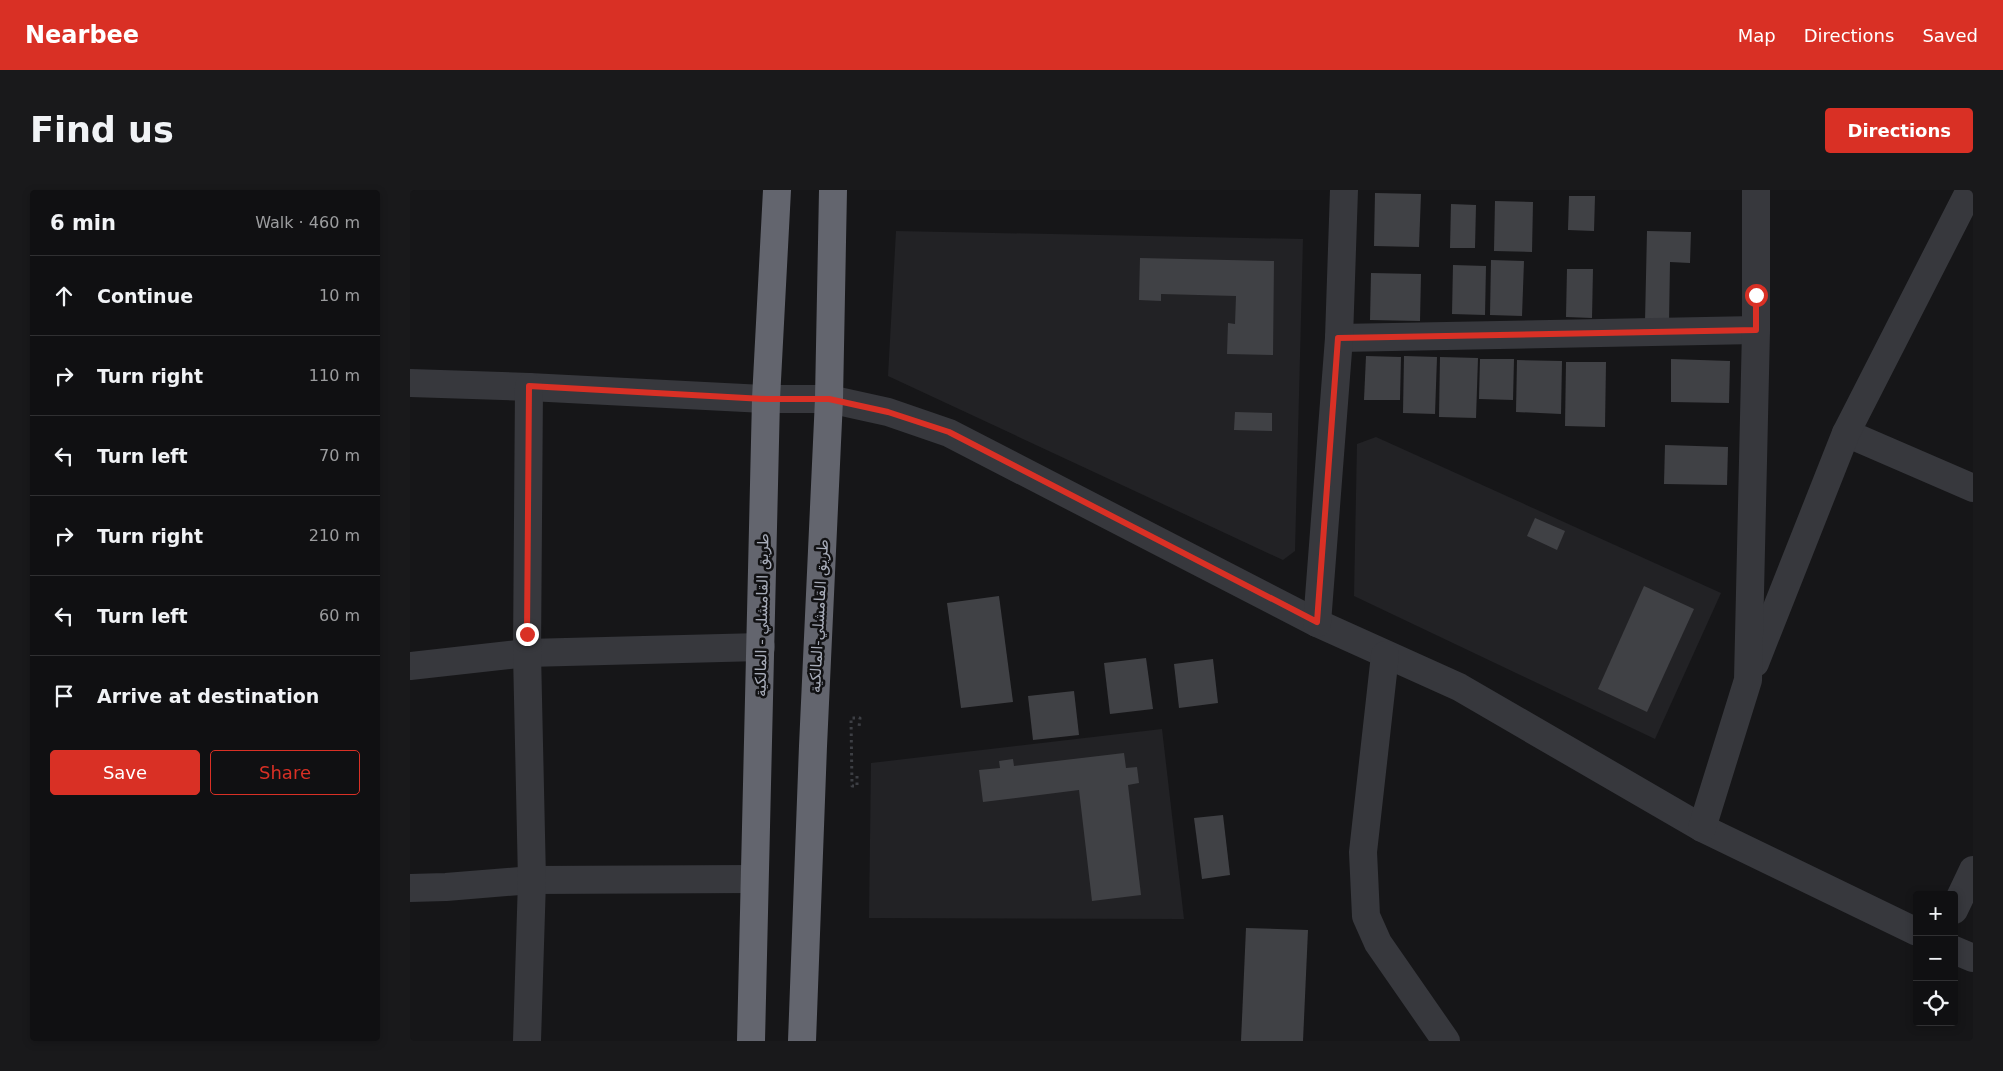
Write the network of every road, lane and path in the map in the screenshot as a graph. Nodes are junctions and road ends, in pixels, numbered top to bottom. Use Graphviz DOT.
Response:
graph roads {
  1 [pos="777,190"];
  2 [pos="833,190"];
  3 [pos="1344,190"];
  4 [pos="1756,190"];
  5 [pos="1970,190"];
  6 [pos="1756,330"];
  7 [pos="1338,338"];
  8 [pos="410,383"];
  9 [pos="529,386"];
  10 [pos="766,399"];
  11 [pos="829,399"];
  12 [pos="1846,433"];
  13 [pos="1973,488"];
  14 [pos="1317,622"];
  15 [pos="762,647"];
  16 [pos="527,653"];
  17 [pos="1385,655"];
  18 [pos="410,666"];
  19 [pos="1748,680"];
  20 [pos="859,727"];
  21 [pos="857,776"];
  22 [pos="1702,828"];
  23 [pos="1973,870"];
  24 [pos="754,879"];
  25 [pos="532,880"];
  26 [pos="410,888"];
  27 [pos="1958,902"];
  28 [pos="1913,930"];
  29 [pos="1958,952"];
  30 [pos="1973,958"];
  31 [pos="527,1041"];
  32 [pos="751,1041"];
  33 [pos="802,1041"];
  34 [pos="1446,1041"];
  1 -- 10 [label="highway, طريق القامشلي - المالكية"];
  2 -- 11 [label="highway, طريق القامشلي-المالكية"];
  3 -- 7 [label="street"];
  4 -- 6 [label="street"];
  5 -- 12 [label="street"];
  6 -- 7 [label="street"];
  6 -- 19 [label="street"];
  7 -- 14 [label="street"];
  8 -- 9 [label="street"];
  9 -- 10 [label="street"];
  9 -- 16 [label="street"];
  10 -- 11 [label="street"];
  10 -- 15 [label="highway, طريق القامشلي - المالكية"];
  11 -- 14 [label="street"];
  11 -- 33 [label="highway, طريق القامشلي-المالكية"];
  12 -- 13 [label="street"];
  12 -- 19 [label="street"];
  14 -- 17 [label="street"];
  15 -- 16 [label="street"];
  15 -- 24 [label="highway, طريق القامشلي - المالكية"];
  16 -- 18 [label="street"];
  16 -- 25 [label="street"];
  17 -- 22 [label="street"];
  17 -- 34 [label="street"];
  19 -- 22 [label="street"];
  20 -- 21 [label="path"];
  22 -- 28 [label="street"];
  23 -- 27 [label="street"];
  24 -- 25 [label="street"];
  24 -- 32 [label="highway, طريق القامشلي - المالكية"];
  25 -- 26 [label="street"];
  25 -- 31 [label="street"];
  29 -- 30 [label="street"];
}
